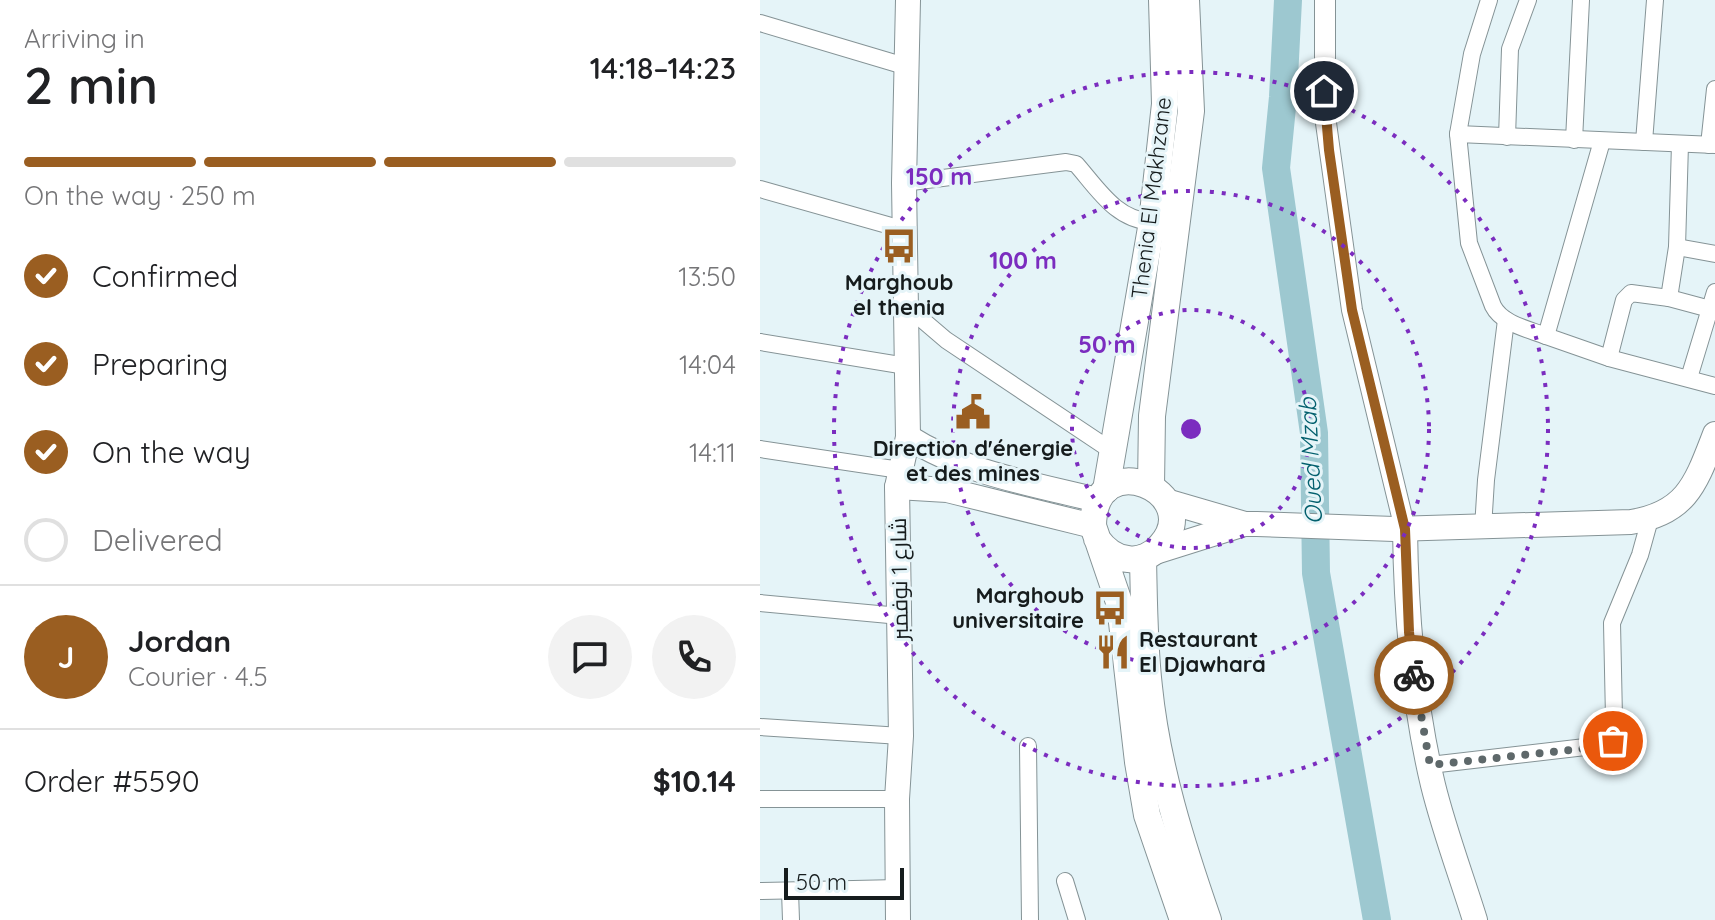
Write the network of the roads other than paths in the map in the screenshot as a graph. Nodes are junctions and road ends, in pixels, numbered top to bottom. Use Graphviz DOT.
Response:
graph roads {
  1 [pos="908,0"];
  2 [pos="1162,0"];
  3 [pos="1186,0"];
  4 [pos="1325,0"];
  5 [pos="1489,0"];
  6 [pos="1528,0"];
  7 [pos="1581,0"];
  8 [pos="1655,0"];
  9 [pos="760,23"];
  10 [pos="908,67"];
  11 [pos="1715,89"];
  12 [pos="1458,134"];
  13 [pos="1507,137"];
  14 [pos="1574,140"];
  15 [pos="1602,141"];
  16 [pos="1644,142"];
  17 [pos="1680,144"];
  18 [pos="1712,145"];
  19 [pos="904,183"];
  20 [pos="760,189"];
  21 [pos="1152,222"];
  22 [pos="905,230"];
  23 [pos="1677,247"];
  24 [pos="1715,254"];
  25 [pos="1715,292"];
  26 [pos="1669,298"];
  27 [pos="905,305"];
  28 [pos="1710,309"];
  29 [pos="1506,320"];
  30 [pos="1546,336"];
  31 [pos="760,342"];
  32 [pos="1609,358"];
  33 [pos="906,366"];
  34 [pos="1689,378"];
  35 [pos="1715,386"];
  36 [pos="1715,434"];
  37 [pos="908,437"];
  38 [pos="760,449"];
  39 [pos="1112,451"];
  40 [pos="938,455"];
  41 [pos="898,479"];
  42 [pos="931,487"];
  43 [pos="1159,493"];
  44 [pos="1102,495"];
  45 [pos="1650,519"];
  46 [pos="1251,524"];
  47 [pos="1483,528"];
  48 [pos="1400,529"];
  49 [pos="1095,533"];
  50 [pos="1149,555"];
  51 [pos="760,603"];
  52 [pos="900,616"];
  53 [pos="760,727"];
  54 [pos="901,736"];
  55 [pos="1028,746"];
  56 [pos="1430,765"];
  57 [pos="760,799"];
  58 [pos="897,799"];
  59 [pos="1065,881"];
  60 [pos="899,888"];
  61 [pos="760,891"];
  62 [pos="790,891"];
  63 [pos="791,920"];
  64 [pos="898,920"];
  65 [pos="1030,920"];
  66 [pos="1077,920"];
  67 [pos="1183,920"];
  68 [pos="1208,920"];
  69 [pos="1475,920"];
  1 -- 10 [label="main road, شارع 1 نوفمبر"];
  2 -- 21 [label="main road, Thenia El Makhzane"];
  3 -- 43 [label="main road"];
  4 -- 48 [label="street"];
  5 -- 12 [label="street"];
  6 -- 13 [label="street"];
  7 -- 14 [label="street"];
  8 -- 16 [label="street"];
  9 -- 10 [label="street"];
  10 -- 19 [label="main road, شارع 1 نوفمبر"];
  11 -- 18 [label="street"];
  12 -- 13 [label="street"];
  12 -- 29 [label="street"];
  13 -- 14 [label="street"];
  14 -- 15 [label="street"];
  15 -- 16 [label="street"];
  15 -- 30 [label="street"];
  16 -- 17 [label="street"];
  17 -- 18 [label="street"];
  17 -- 23 [label="street"];
  19 -- 21 [label="street"];
  19 -- 22 [label="main road, شارع 1 نوفمبر"];
  20 -- 22 [label="street"];
  21 -- 39 [label="main road, Thenia El Makhzane"];
  22 -- 27 [label="main road, شارع 1 نوفمبر"];
  23 -- 24 [label="street"];
  23 -- 26 [label="street"];
  25 -- 28 [label="street"];
  26 -- 28 [label="street"];
  26 -- 32 [label="street"];
  27 -- 33 [label="main road, شارع 1 نوفمبر"];
  27 -- 39 [label="street"];
  28 -- 34 [label="street"];
  29 -- 30 [label="street"];
  29 -- 47 [label="street"];
  30 -- 32 [label="street"];
  31 -- 33 [label="street"];
  32 -- 34 [label="street"];
  33 -- 37 [label="main road, شارع 1 نوفمبر"];
  34 -- 35 [label="street"];
  36 -- 45 [label="main road"];
  37 -- 40 [label="main road"];
  37 -- 41 [label="main road, شارع 1 نوفمبر"];
  38 -- 41 [label="street"];
  39 -- 44 [label="main road, Thenia El Makhzane"];
  40 -- 42 [label="main road"];
  40 -- 44 [label="main road"];
  41 -- 42 [label="main road"];
  41 -- 52 [label="main road, شارع 1 نوفمبر"];
  42 -- 49 [label="main road"];
  43 -- 44 [label="main road"];
  43 -- 46 [label="main road"];
  43 -- 50 [label="main road"];
  44 -- 49 [label="main road"];
  45 -- 47 [label="main road"];
  45 -- 56 [label="street"];
  46 -- 48 [label="main road"];
  46 -- 50 [label="main road"];
  47 -- 48 [label="main road"];
  48 -- 56 [label="main road"];
  49 -- 50 [label="main road"];
  49 -- 67 [label="main road"];
  50 -- 68 [label="main road"];
  51 -- 52 [label="street"];
  52 -- 54 [label="main road, شارع 1 نوفمبر"];
  53 -- 54 [label="street"];
  54 -- 58 [label="main road, شارع 1 نوفمبر"];
  55 -- 65 [label="street"];
  56 -- 69 [label="main road"];
  57 -- 58 [label="street"];
  58 -- 60 [label="main road, شارع 1 نوفمبر"];
  59 -- 66 [label="street"];
  60 -- 62 [label="street"];
  60 -- 64 [label="main road, شارع 1 نوفمبر"];
  61 -- 62 [label="street"];
  62 -- 63 [label="street"];
}
